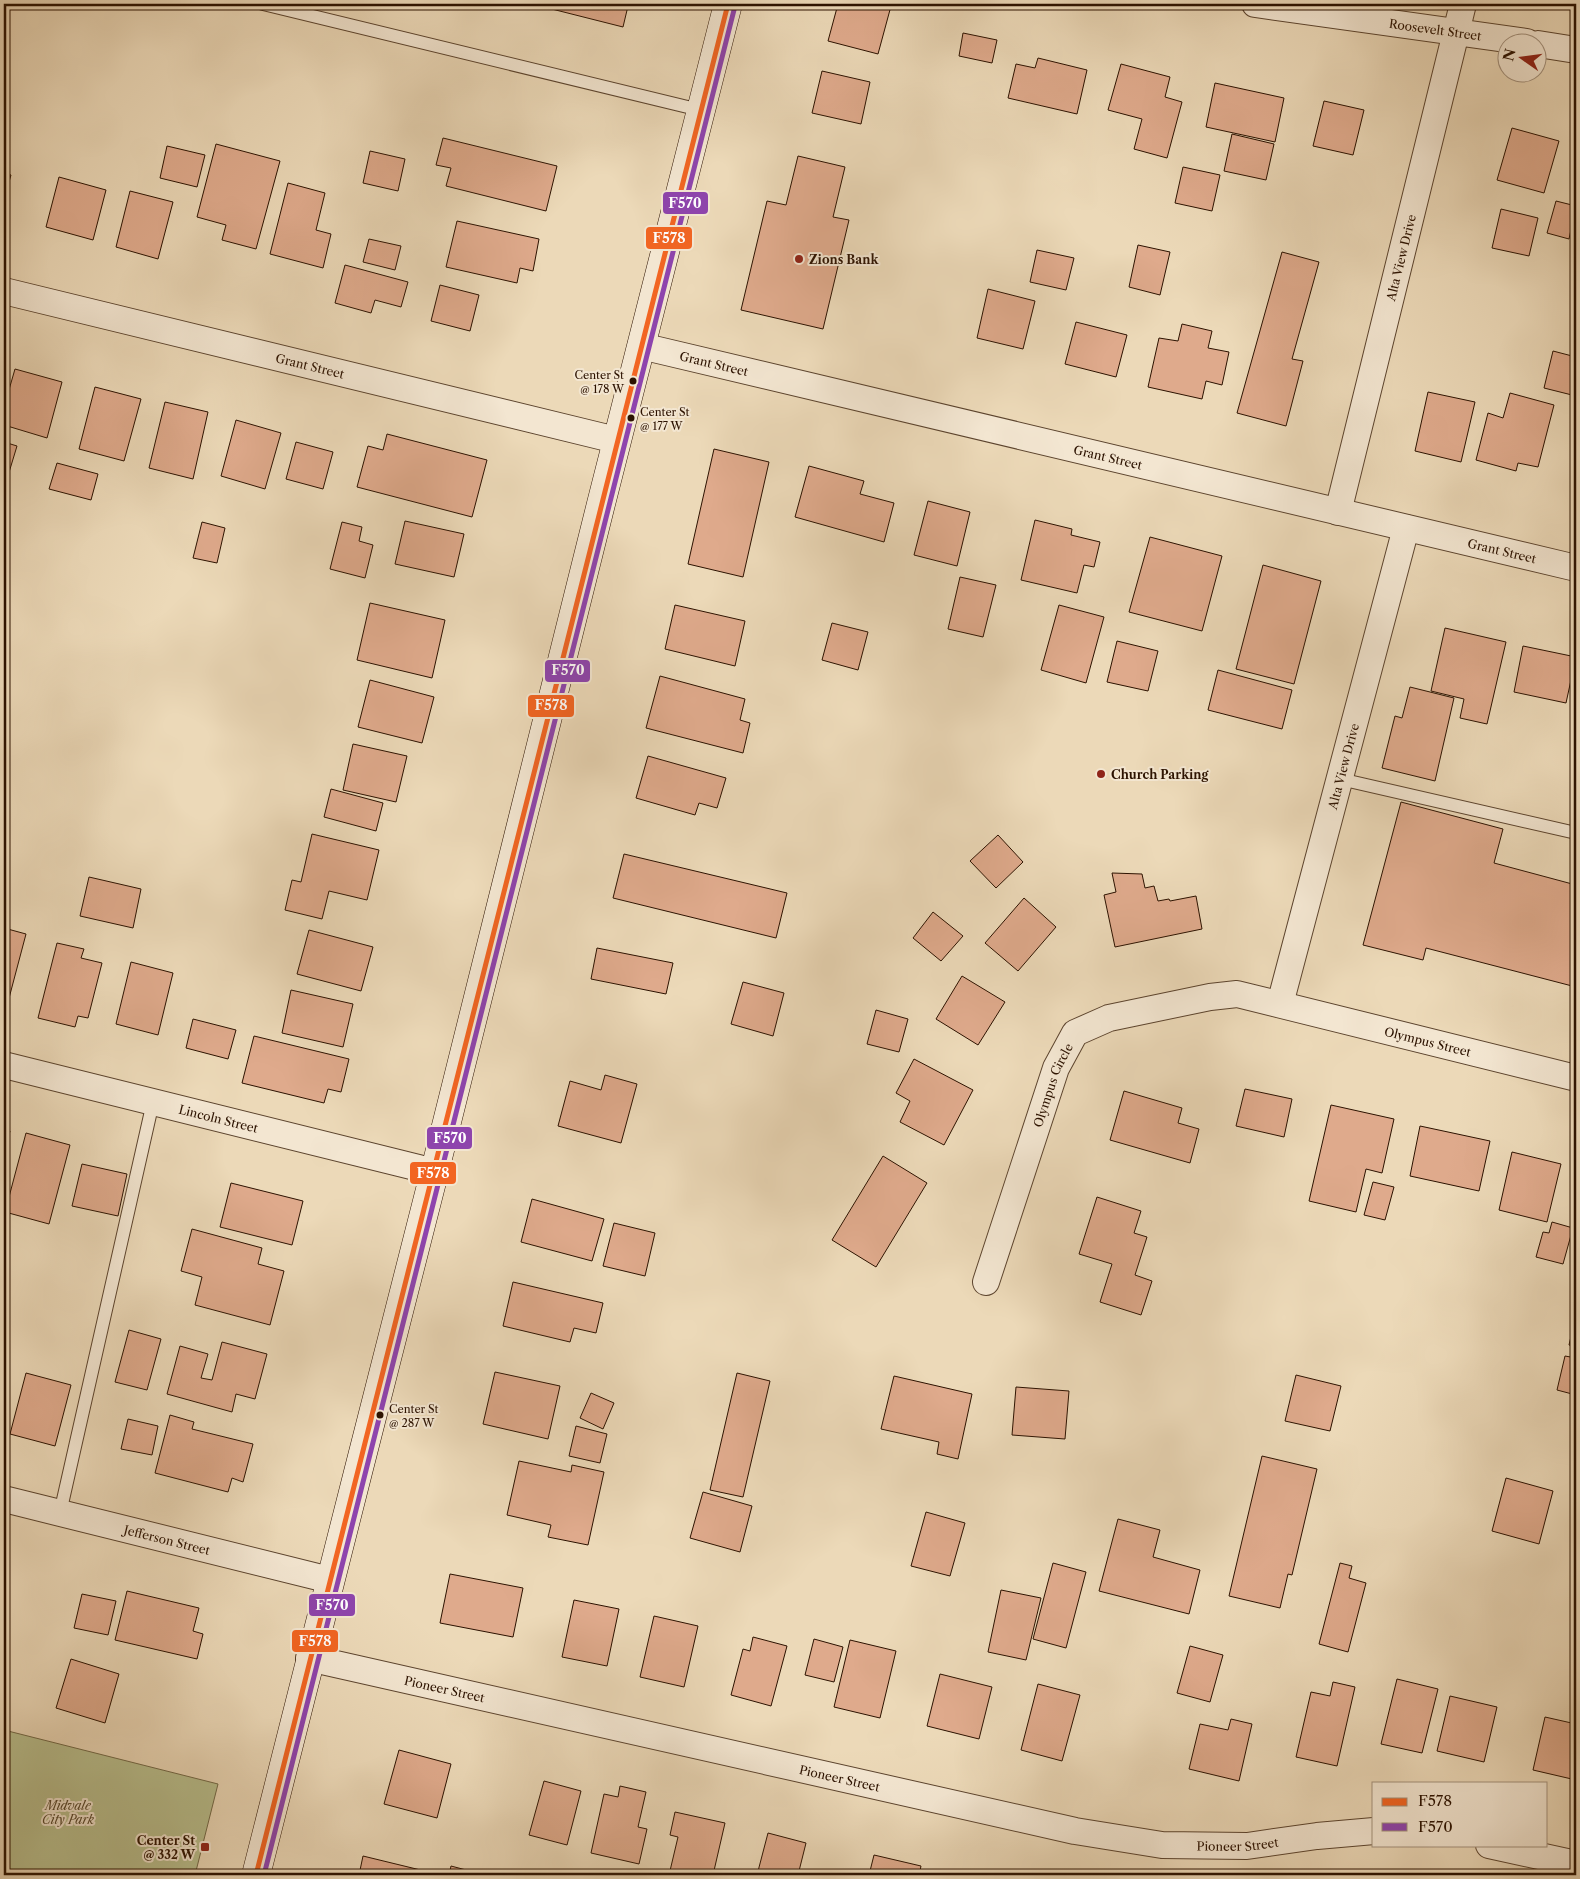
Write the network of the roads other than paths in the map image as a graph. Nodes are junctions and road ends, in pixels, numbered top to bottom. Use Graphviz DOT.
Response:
graph roads {
  1 [pos="263,4"];
  2 [pos="728,4"];
  3 [pos="1255,4"];
  4 [pos="1463,4"];
  5 [pos="1457,32"];
  6 [pos="1498,38"];
  7 [pos="1548,46"];
  8 [pos="1576,50"];
  9 [pos="700,110"];
  10 [pos="4,290"];
  11 [pos="640,346"];
  12 [pos="616,440"];
  13 [pos="1338,512"];
  14 [pos="1406,528"];
  15 [pos="1576,568"];
  16 [pos="1340,778"];
  17 [pos="1576,833"];
  18 [pos="1280,1004"];
  19 [pos="4,1066"];
  20 [pos="1576,1078"];
  21 [pos="153,1102"];
  22 [pos="435,1172"];
  23 [pos="986,1282"];
  24 [pos="4,1499"];
  25 [pos="60,1512"];
  26 [pos="330,1580"];
  27 [pos="310,1658"];
  28 [pos="1372,1831"];
  29 [pos="1493,1846"];
  30 [pos="1576,1865"];
  31 [pos="256,1875"];
  32 [pos="1574,1875"];
  1 -- 9 [label="lane"];
  2 -- 9 [label="main road"];
  3 -- 5 [label="street, Roosevelt Street"];
  4 -- 5 [label="street, Alta View Drive"];
  5 -- 6 [label="street, Roosevelt Street"];
  5 -- 13 [label="street, Alta View Drive"];
  7 -- 8 [label="street"];
  9 -- 11 [label="main road"];
  10 -- 12 [label="street, Grant Street"];
  11 -- 12 [label="main road"];
  11 -- 13 [label="street, Grant Street"];
  12 -- 22 [label="main road"];
  13 -- 14 [label="street, Grant Street"];
  14 -- 15 [label="street, Grant Street"];
  14 -- 16 [label="street, Alta View Drive"];
  16 -- 17 [label="lane"];
  16 -- 18 [label="street, Alta View Drive"];
  18 -- 20 [label="street, Olympus Street"];
  18 -- 23 [label="street, Olympus Circle"];
  19 -- 21 [label="street, Lincoln Street"];
  21 -- 22 [label="street, Lincoln Street"];
  21 -- 25 [label="lane"];
  22 -- 26 [label="main road"];
  24 -- 25 [label="street, Jefferson Street"];
  25 -- 26 [label="street, Jefferson Street"];
  26 -- 27 [label="main road"];
  27 -- 28 [label="street, Pioneer Street"];
  27 -- 31 [label="main road"];
  29 -- 30 [label="street"];
  30 -- 32 [label="lane"];
}
